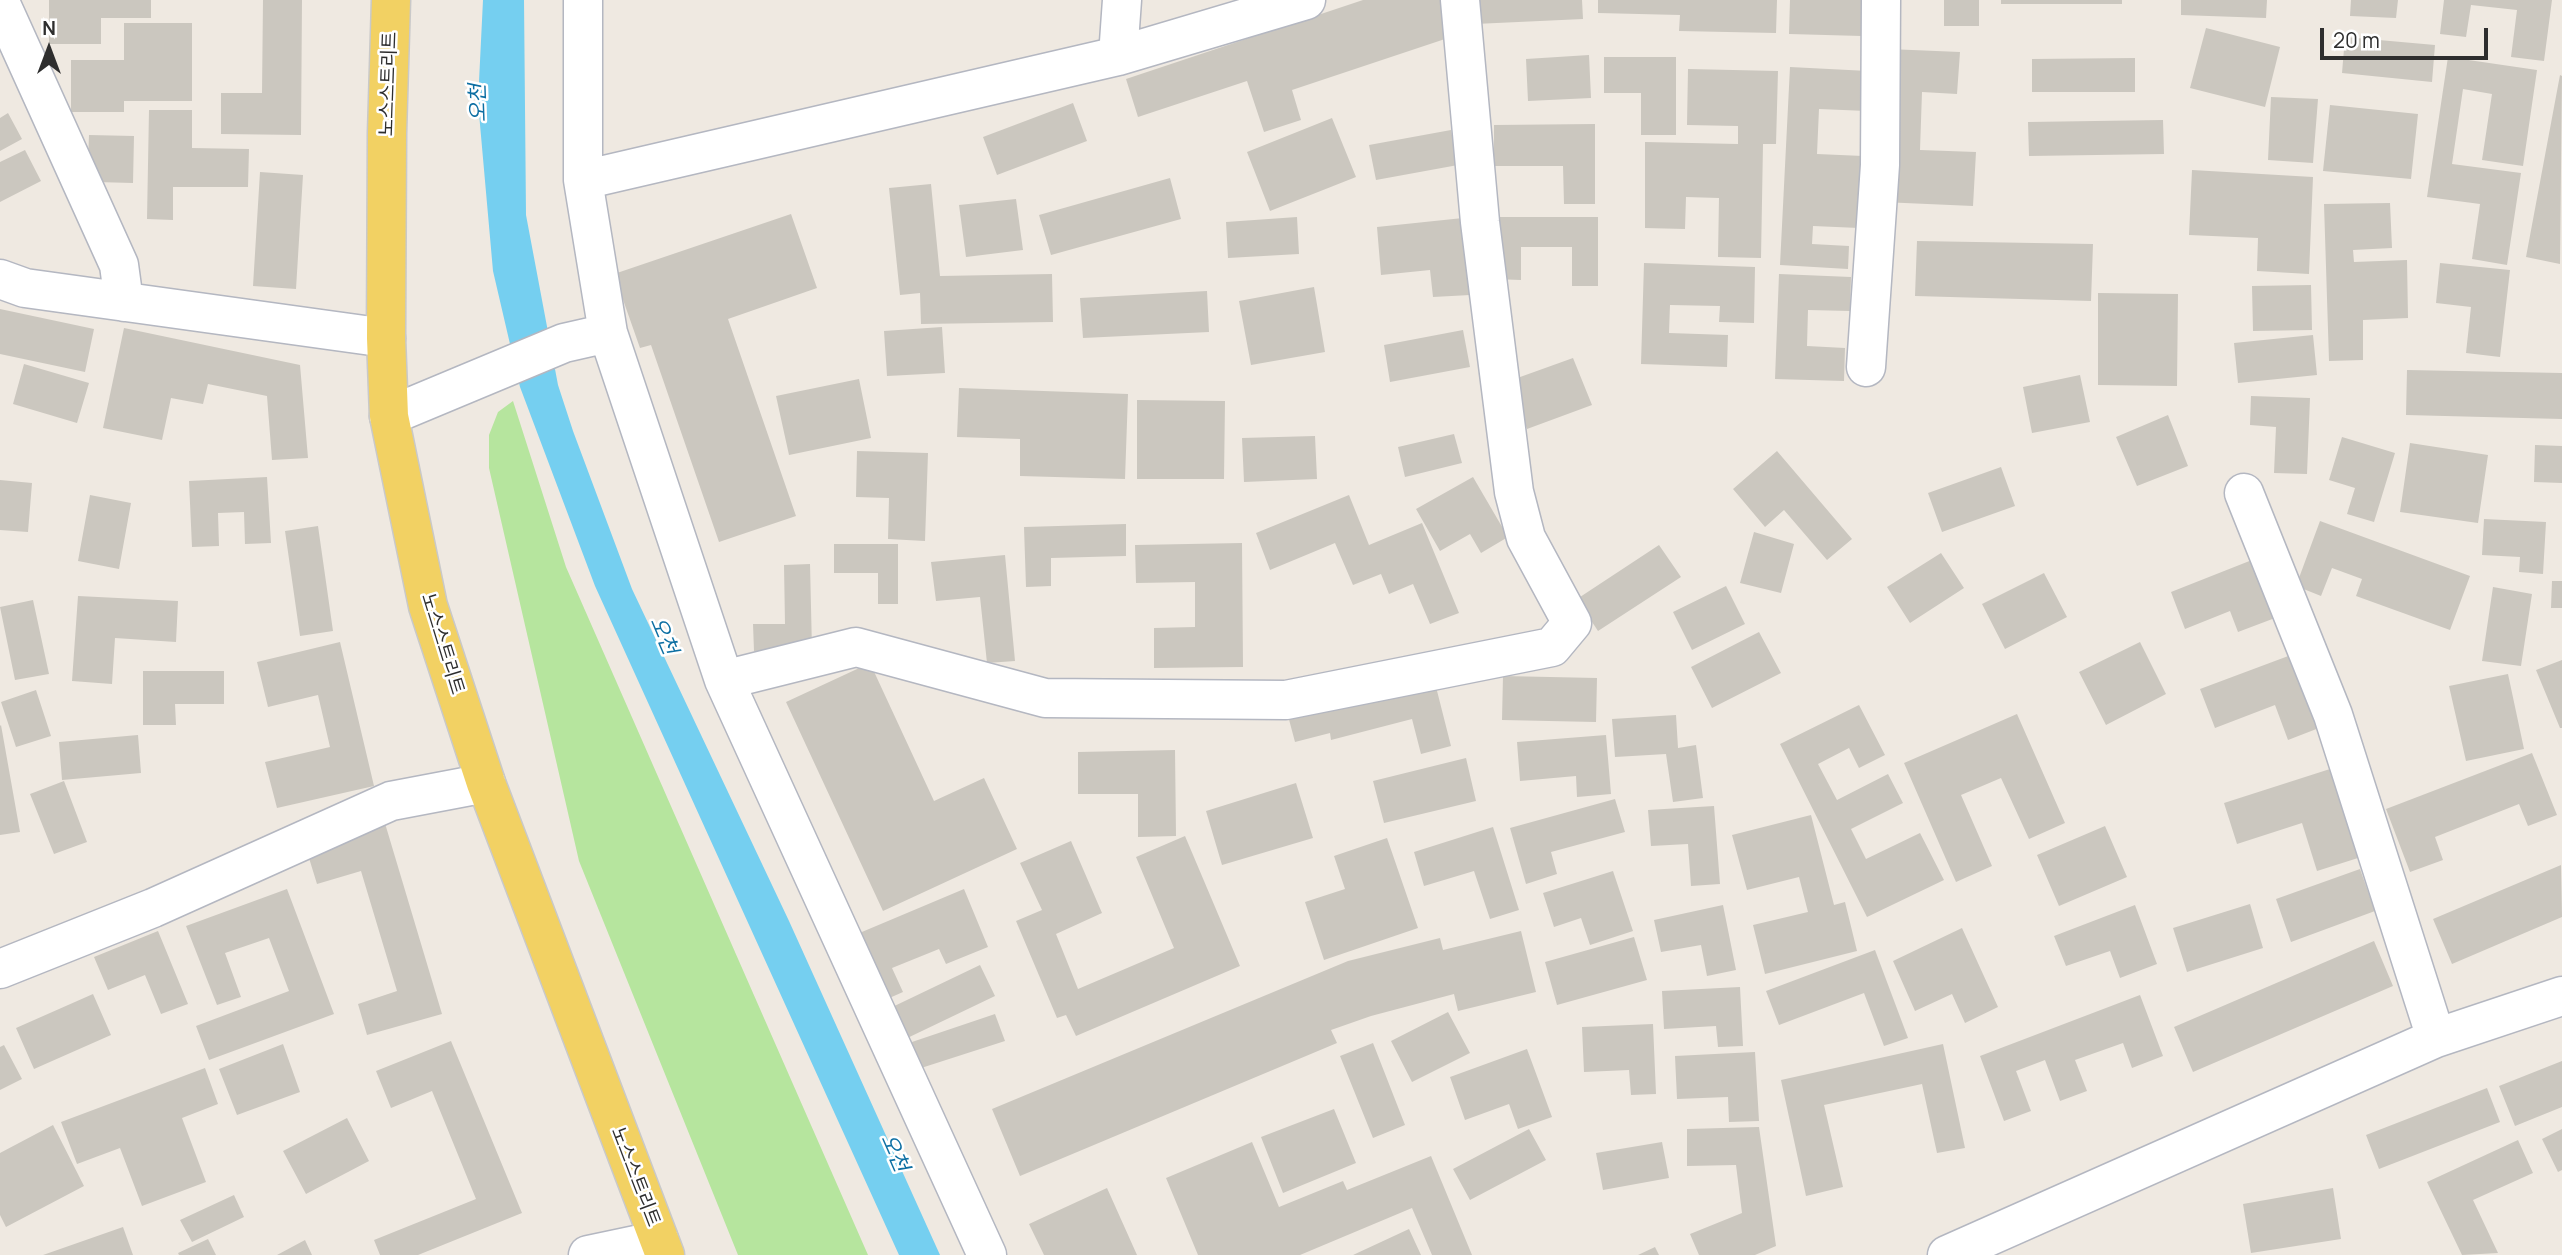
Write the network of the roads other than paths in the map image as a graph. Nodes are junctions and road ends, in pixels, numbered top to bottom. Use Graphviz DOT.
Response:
graph roads {
  1 [pos="391,0"];
  2 [pos="583,0"];
  3 [pos="1122,0"];
  4 [pos="1306,0"];
  5 [pos="1460,0"];
  6 [pos="1881,0"];
  7 [pos="0,2"];
  8 [pos="1118,56"];
  9 [pos="583,180"];
  10 [pos="0,279"];
  11 [pos="124,302"];
  12 [pos="608,333"];
  13 [pos="386,338"];
  14 [pos="1866,367"];
  15 [pos="389,416"];
  16 [pos="2244,494"];
  17 [pos="724,680"];
  18 [pos="486,783"];
  19 [pos="0,969"];
  20 [pos="2562,996"];
  21 [pos="2436,1038"];
  22 [pos="662,1247"];
  23 [pos="588,1255"];
  24 [pos="987,1255"];
  25 [pos="1947,1255"];
  1 -- 13 [label="main road, 노스스트리트"];
  2 -- 9 [label="street"];
  3 -- 8 [label="street"];
  4 -- 8 [label="street"];
  5 -- 17 [label="street"];
  6 -- 14 [label="street"];
  7 -- 11 [label="street"];
  8 -- 9 [label="street"];
  9 -- 12 [label="street"];
  10 -- 11 [label="street"];
  11 -- 13 [label="street"];
  12 -- 15 [label="street"];
  12 -- 17 [label="street"];
  13 -- 15 [label="main road, 노스스트리트"];
  15 -- 18 [label="main road, 노스스트리트"];
  16 -- 21 [label="street"];
  17 -- 24 [label="street"];
  18 -- 19 [label="street"];
  18 -- 22 [label="main road, 노스스트리트"];
  20 -- 21 [label="street"];
  21 -- 25 [label="street"];
  22 -- 23 [label="street"];
}
